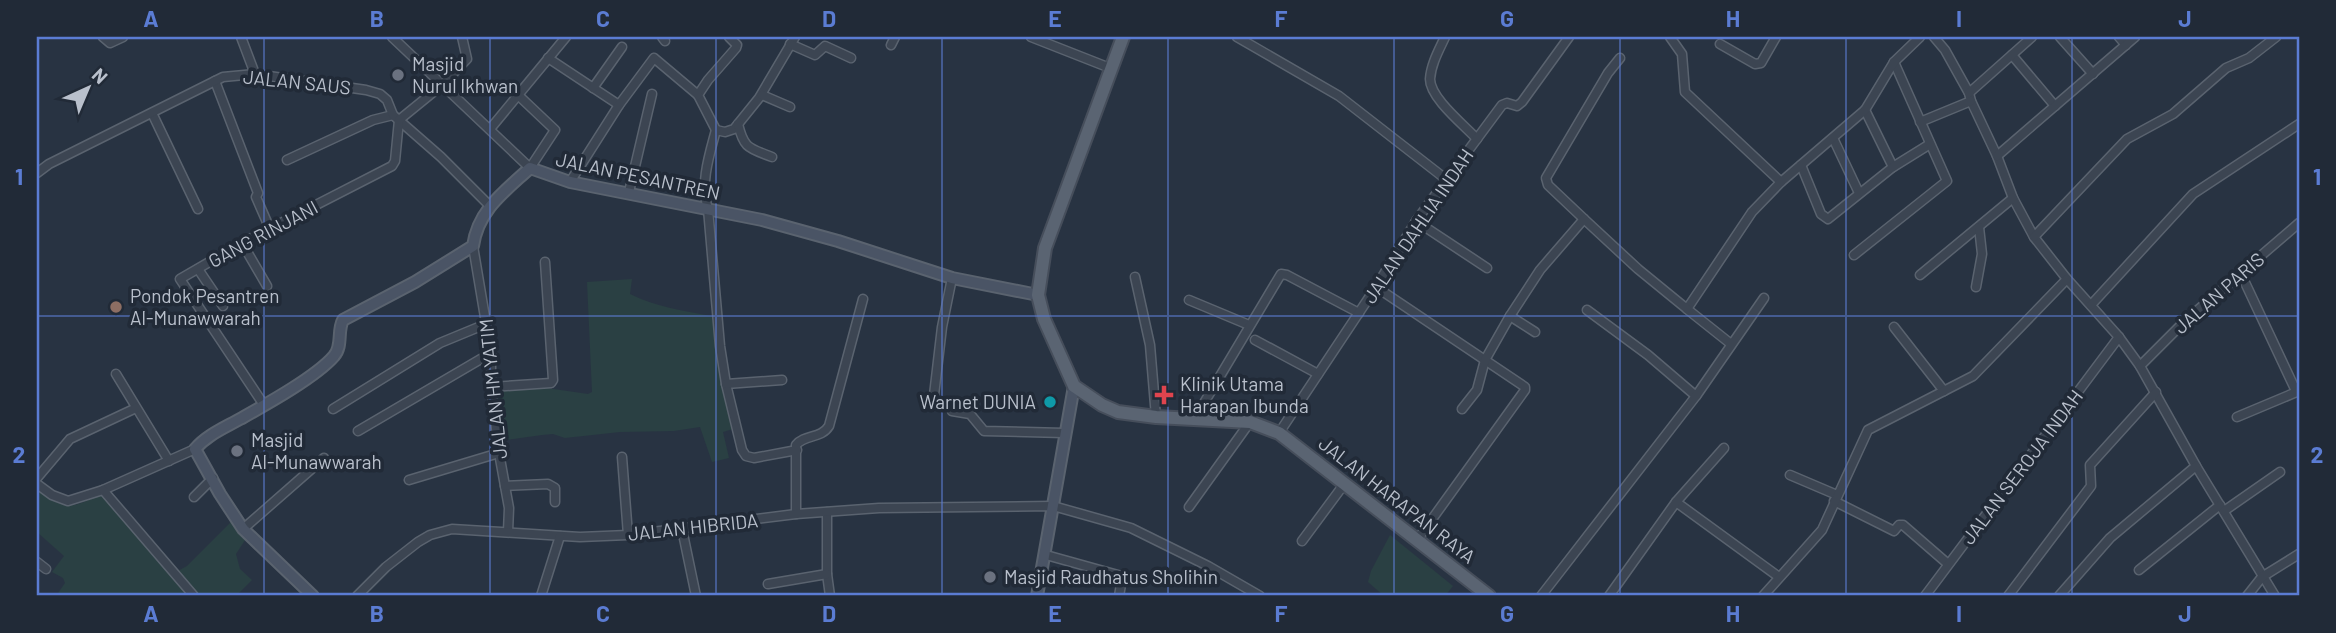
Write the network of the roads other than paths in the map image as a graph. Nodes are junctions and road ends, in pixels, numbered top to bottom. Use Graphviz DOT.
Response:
graph roads {
  1 [pos="103,37"];
  2 [pos="123,37"];
  3 [pos="241,37"];
  4 [pos="392,37"];
  5 [pos="461,37"];
  6 [pos="566,37"];
  7 [pos="729,37"];
  8 [pos="1031,37"];
  9 [pos="1123,37"];
  10 [pos="1237,37"];
  11 [pos="1445,37"];
  12 [pos="1569,37"];
  13 [pos="1670,37"];
  14 [pos="1776,37"];
  15 [pos="1920,37"];
  16 [pos="1934,37"];
  17 [pos="2032,37"];
  18 [pos="2060,37"];
  19 [pos="2119,37"];
  20 [pos="2135,37"];
  21 [pos="2276,37"];
  22 [pos="793,40"];
  23 [pos="1720,44"];
  24 [pos="2126,45"];
  25 [pos="622,47"];
  26 [pos="2012,55"];
  27 [pos="548,58"];
  28 [pos="851,58"];
  29 [pos="1620,58"];
  30 [pos="1894,62"];
  31 [pos="1110,68"];
  32 [pos="255,74"];
  33 [pos="2093,74"];
  34 [pos="215,80"];
  35 [pos="442,85"];
  36 [pos="593,88"];
  37 [pos="652,94"];
  38 [pos="518,95"];
  39 [pos="698,95"];
  40 [pos="762,95"];
  41 [pos="1970,97"];
  42 [pos="619,105"];
  43 [pos="2055,106"];
  44 [pos="790,107"];
  45 [pos="1865,110"];
  46 [pos="152,113"];
  47 [pos="396,118"];
  48 [pos="1920,122"];
  49 [pos="738,124"];
  50 [pos="2299,124"];
  51 [pos="490,129"];
  52 [pos="716,130"];
  53 [pos="1833,138"];
  54 [pos="1477,139"];
  55 [pos="1930,144"];
  56 [pos="1997,156"];
  57 [pos="772,157"];
  58 [pos="287,160"];
  59 [pos="1801,165"];
  60 [pos="1893,167"];
  61 [pos="530,168"];
  62 [pos="37,173"];
  63 [pos="1447,180"];
  64 [pos="570,182"];
  65 [pos="1781,182"];
  66 [pos="629,192"];
  67 [pos="1859,194"];
  68 [pos="2013,198"];
  69 [pos="490,206"];
  70 [pos="198,209"];
  71 [pos="708,209"];
  72 [pos="1584,219"];
  73 [pos="1416,221"];
  74 [pos="2299,223"];
  75 [pos="1979,227"];
  76 [pos="270,229"];
  77 [pos="2034,237"];
  78 [pos="242,243"];
  79 [pos="473,246"];
  80 [pos="1854,255"];
  81 [pos="545,262"];
  82 [pos="198,268"];
  83 [pos="1487,268"];
  84 [pos="2241,274"];
  85 [pos="1920,275"];
  86 [pos="1135,277"];
  87 [pos="952,278"];
  88 [pos="2067,279"];
  89 [pos="267,286"];
  90 [pos="1376,287"];
  91 [pos="1976,287"];
  92 [pos="1038,295"];
  93 [pos="1764,298"];
  94 [pos="863,299"];
  95 [pos="1189,300"];
  96 [pos="2091,305"];
  97 [pos="223,306"];
  98 [pos="1687,309"];
  99 [pos="1587,310"];
  100 [pos="1359,313"];
  101 [pos="1510,316"];
  102 [pos="486,324"];
  103 [pos="1249,325"];
  104 [pos="1894,327"];
  105 [pos="1535,332"];
  106 [pos="2119,337"];
  107 [pos="1255,340"];
  108 [pos="1731,344"];
  109 [pos="491,353"];
  110 [pos="1485,360"];
  111 [pos="2140,366"];
  112 [pos="116,374"];
  113 [pos="1318,374"];
  114 [pos="782,380"];
  115 [pos="726,384"];
  116 [pos="1074,386"];
  117 [pos="491,387"];
  118 [pos="1944,391"];
  119 [pos="2298,391"];
  120 [pos="2156,392"];
  121 [pos="934,395"];
  122 [pos="1696,396"];
  123 [pos="264,405"];
  124 [pos="136,408"];
  125 [pos="333,409"];
  126 [pos="1462,410"];
  127 [pos="952,411"];
  128 [pos="1156,417"];
  129 [pos="2237,417"];
  130 [pos="1195,418"];
  131 [pos="1250,422"];
  132 [pos="358,431"];
  133 [pos="1064,433"];
  134 [pos="1279,433"];
  135 [pos="1724,448"];
  136 [pos="195,449"];
  137 [pos="797,450"];
  138 [pos="499,453"];
  139 [pos="622,457"];
  140 [pos="324,458"];
  141 [pos="169,461"];
  142 [pos="2196,466"];
  143 [pos="2280,472"];
  144 [pos="1790,475"];
  145 [pos="37,478"];
  146 [pos="213,478"];
  147 [pos="409,480"];
  148 [pos="1345,483"];
  149 [pos="37,484"];
  150 [pos="505,486"];
  151 [pos="103,490"];
  152 [pos="194,497"];
  153 [pos="1836,498"];
  154 [pos="555,502"];
  155 [pos="1676,502"];
  156 [pos="1053,506"];
  157 [pos="1189,508"];
  158 [pos="2222,508"];
  159 [pos="827,512"];
  160 [pos="796,514"];
  161 [pos="243,528"];
  162 [pos="682,529"];
  163 [pos="508,532"];
  164 [pos="628,534"];
  165 [pos="559,537"];
  166 [pos="1417,540"];
  167 [pos="1302,541"];
  168 [pos="2299,554"];
  169 [pos="1046,555"];
  170 [pos="37,562"];
  171 [pos="1948,564"];
  172 [pos="46,569"];
  173 [pos="2139,570"];
  174 [pos="827,575"];
  175 [pos="2262,577"];
  176 [pos="1779,578"];
  177 [pos="768,584"];
  178 [pos="194,596"];
  179 [pos="313,596"];
  180 [pos="358,596"];
  181 [pos="541,596"];
  182 [pos="696,596"];
  183 [pos="830,596"];
  184 [pos="1037,596"];
  185 [pos="1119,596"];
  186 [pos="1259,596"];
  187 [pos="1489,596"];
  188 [pos="1541,596"];
  189 [pos="1609,596"];
  190 [pos="1763,596"];
  191 [pos="1925,596"];
  192 [pos="2008,596"];
  193 [pos="2059,596"];
  194 [pos="2248,596"];
  195 [pos="2274,596"];
  1 -- 2 [label="street"];
  3 -- 32 [label="street"];
  4 -- 35 [label="street"];
  5 -- 35 [label="street"];
  6 -- 27 [label="street"];
  7 -- 39 [label="street"];
  8 -- 31 [label="street"];
  9 -- 31 [label="main road"];
  10 -- 63 [label="street"];
  11 -- 54 [label="street"];
  12 -- 54 [label="street, JALAN DAHLIA INDAH"];
  13 -- 65 [label="street"];
  14 -- 23 [label="street"];
  15 -- 30 [label="street"];
  16 -- 41 [label="street"];
  17 -- 26 [label="street"];
  18 -- 33 [label="street"];
  19 -- 24 [label="street"];
  20 -- 24 [label="street"];
  21 -- 77 [label="street"];
  22 -- 28 [label="street"];
  22 -- 40 [label="street"];
  24 -- 33 [label="street"];
  25 -- 36 [label="street"];
  26 -- 41 [label="street"];
  26 -- 43 [label="street"];
  27 -- 36 [label="street"];
  27 -- 38 [label="street"];
  29 -- 72 [label="street"];
  30 -- 45 [label="street"];
  30 -- 48 [label="street"];
  31 -- 92 [label="main road"];
  32 -- 34 [label="street, JALAN SAUS"];
  32 -- 47 [label="street, JALAN SAUS"];
  33 -- 43 [label="street"];
  34 -- 46 [label="street, JALAN SAUS"];
  34 -- 76 [label="street"];
  35 -- 47 [label="street"];
  35 -- 51 [label="street"];
  36 -- 42 [label="street"];
  37 -- 66 [label="street"];
  38 -- 51 [label="street"];
  38 -- 61 [label="street"];
  39 -- 42 [label="street"];
  39 -- 52 [label="street"];
  40 -- 44 [label="street"];
  40 -- 49 [label="street"];
  41 -- 48 [label="street"];
  41 -- 56 [label="street"];
  42 -- 64 [label="street"];
  43 -- 56 [label="street"];
  45 -- 53 [label="street"];
  45 -- 60 [label="street"];
  46 -- 62 [label="street, JALAN SAUS"];
  46 -- 70 [label="street"];
  47 -- 58 [label="street"];
  47 -- 69 [label="street, JALAN SAUS"];
  47 -- 76 [label="street, GANG RINJANI"];
  48 -- 55 [label="street"];
  49 -- 52 [label="street"];
  49 -- 57 [label="street"];
  50 -- 96 [label="street"];
  51 -- 61 [label="street"];
  52 -- 71 [label="street"];
  53 -- 59 [label="street"];
  53 -- 67 [label="street"];
  54 -- 63 [label="street, JALAN DAHLIA INDAH"];
  55 -- 60 [label="street"];
  55 -- 80 [label="street"];
  56 -- 68 [label="street"];
  59 -- 65 [label="street"];
  59 -- 67 [label="street"];
  60 -- 67 [label="street"];
  61 -- 64 [label="street, JALAN PESANTREN"];
  61 -- 69 [label="street, JALAN PESANTREN"];
  63 -- 73 [label="street, JALAN DAHLIA INDAH"];
  64 -- 66 [label="street, JALAN PESANTREN"];
  65 -- 98 [label="street"];
  66 -- 71 [label="street, JALAN PESANTREN"];
  68 -- 75 [label="street"];
  68 -- 77 [label="street"];
  69 -- 79 [label="street, JALAN PESANTREN"];
  71 -- 87 [label="street, JALAN PESANTREN"];
  71 -- 115 [label="street"];
  72 -- 98 [label="street"];
  72 -- 101 [label="street"];
  73 -- 83 [label="street"];
  73 -- 90 [label="street, JALAN DAHLIA INDAH"];
  74 -- 84 [label="street, JALAN PARIS"];
  75 -- 85 [label="street"];
  75 -- 91 [label="street"];
  76 -- 78 [label="street, GANG RINJANI"];
  77 -- 88 [label="street"];
  78 -- 82 [label="street, GANG RINJANI"];
  78 -- 89 [label="street"];
  79 -- 102 [label="street, JALAN HM YATIM"];
  79 -- 123 [label="street"];
  81 -- 117 [label="street"];
  82 -- 97 [label="street"];
  82 -- 123 [label="street, GANG RINJANI"];
  84 -- 111 [label="street, JALAN PARIS"];
  84 -- 119 [label="street"];
  86 -- 128 [label="street"];
  87 -- 92 [label="street, JALAN PESANTREN"];
  87 -- 121 [label="street"];
  88 -- 96 [label="street"];
  88 -- 118 [label="street"];
  90 -- 100 [label="street, JALAN DAHLIA INDAH"];
  90 -- 110 [label="street"];
  92 -- 116 [label="main road"];
  93 -- 108 [label="street"];
  94 -- 137 [label="street"];
  95 -- 103 [label="street"];
  96 -- 106 [label="street"];
  98 -- 108 [label="street"];
  99 -- 122 [label="street"];
  100 -- 103 [label="street"];
  100 -- 113 [label="street, JALAN DAHLIA INDAH"];
  101 -- 105 [label="street"];
  101 -- 110 [label="street"];
  102 -- 109 [label="street, JALAN HM YATIM"];
  102 -- 125 [label="street"];
  103 -- 130 [label="street"];
  104 -- 118 [label="street"];
  106 -- 111 [label="street"];
  106 -- 171 [label="street, JALAN SEROJA INDAH"];
  107 -- 113 [label="street"];
  108 -- 122 [label="street"];
  109 -- 117 [label="street, JALAN HM YATIM"];
  109 -- 132 [label="street"];
  110 -- 126 [label="street"];
  110 -- 166 [label="street"];
  111 -- 120 [label="street"];
  112 -- 124 [label="street"];
  113 -- 134 [label="street, JALAN DAHLIA INDAH"];
  114 -- 115 [label="street"];
  115 -- 137 [label="street"];
  116 -- 128 [label="main road, JALAN HARAPAN RAYA"];
  116 -- 133 [label="street"];
  117 -- 138 [label="street, JALAN HM YATIM"];
  118 -- 153 [label="street"];
  119 -- 129 [label="street"];
  120 -- 142 [label="street"];
  120 -- 192 [label="street"];
  122 -- 188 [label="street"];
  123 -- 136 [label="street"];
  124 -- 141 [label="street"];
  124 -- 145 [label="street"];
  127 -- 133 [label="street"];
  128 -- 130 [label="main road, JALAN HARAPAN RAYA"];
  130 -- 131 [label="main road, JALAN HARAPAN RAYA"];
  131 -- 134 [label="main road, JALAN HARAPAN RAYA"];
  131 -- 157 [label="street"];
  133 -- 156 [label="street"];
  134 -- 148 [label="main road, JALAN HARAPAN RAYA"];
  135 -- 155 [label="street"];
  136 -- 141 [label="street"];
  136 -- 146 [label="street"];
  137 -- 160 [label="street"];
  138 -- 147 [label="street"];
  138 -- 150 [label="street, JALAN HM YATIM"];
  139 -- 164 [label="street"];
  140 -- 161 [label="street"];
  141 -- 151 [label="street"];
  142 -- 158 [label="street"];
  142 -- 193 [label="street"];
  143 -- 158 [label="street"];
  144 -- 153 [label="street"];
  146 -- 152 [label="street"];
  146 -- 161 [label="street"];
  148 -- 166 [label="main road, JALAN HARAPAN RAYA"];
  148 -- 167 [label="street"];
  149 -- 151 [label="street"];
  150 -- 154 [label="street"];
  150 -- 163 [label="street, JALAN HM YATIM"];
  151 -- 178 [label="street"];
  153 -- 171 [label="street"];
  153 -- 176 [label="street"];
  155 -- 176 [label="street"];
  155 -- 189 [label="street"];
  156 -- 159 [label="street, JALAN HIBRIDA"];
  156 -- 169 [label="street"];
  156 -- 186 [label="street, JALAN HIBRIDA"];
  158 -- 173 [label="street"];
  158 -- 175 [label="street"];
  159 -- 160 [label="street, JALAN HIBRIDA"];
  159 -- 174 [label="street"];
  160 -- 162 [label="street, JALAN HIBRIDA"];
  161 -- 179 [label="street"];
  162 -- 164 [label="street, JALAN HIBRIDA"];
  162 -- 182 [label="street"];
  163 -- 165 [label="street, JALAN HIBRIDA"];
  163 -- 180 [label="street, JALAN HIBRIDA"];
  164 -- 165 [label="street, JALAN HIBRIDA"];
  165 -- 181 [label="street"];
  166 -- 187 [label="main road, JALAN HARAPAN RAYA"];
  168 -- 175 [label="street"];
  169 -- 184 [label="street"];
  169 -- 185 [label="street"];
  170 -- 172 [label="street"];
  171 -- 191 [label="street, JALAN SEROJA INDAH"];
  174 -- 177 [label="street"];
  174 -- 183 [label="street"];
  175 -- 194 [label="street"];
  175 -- 195 [label="street"];
  176 -- 190 [label="street"];
}
